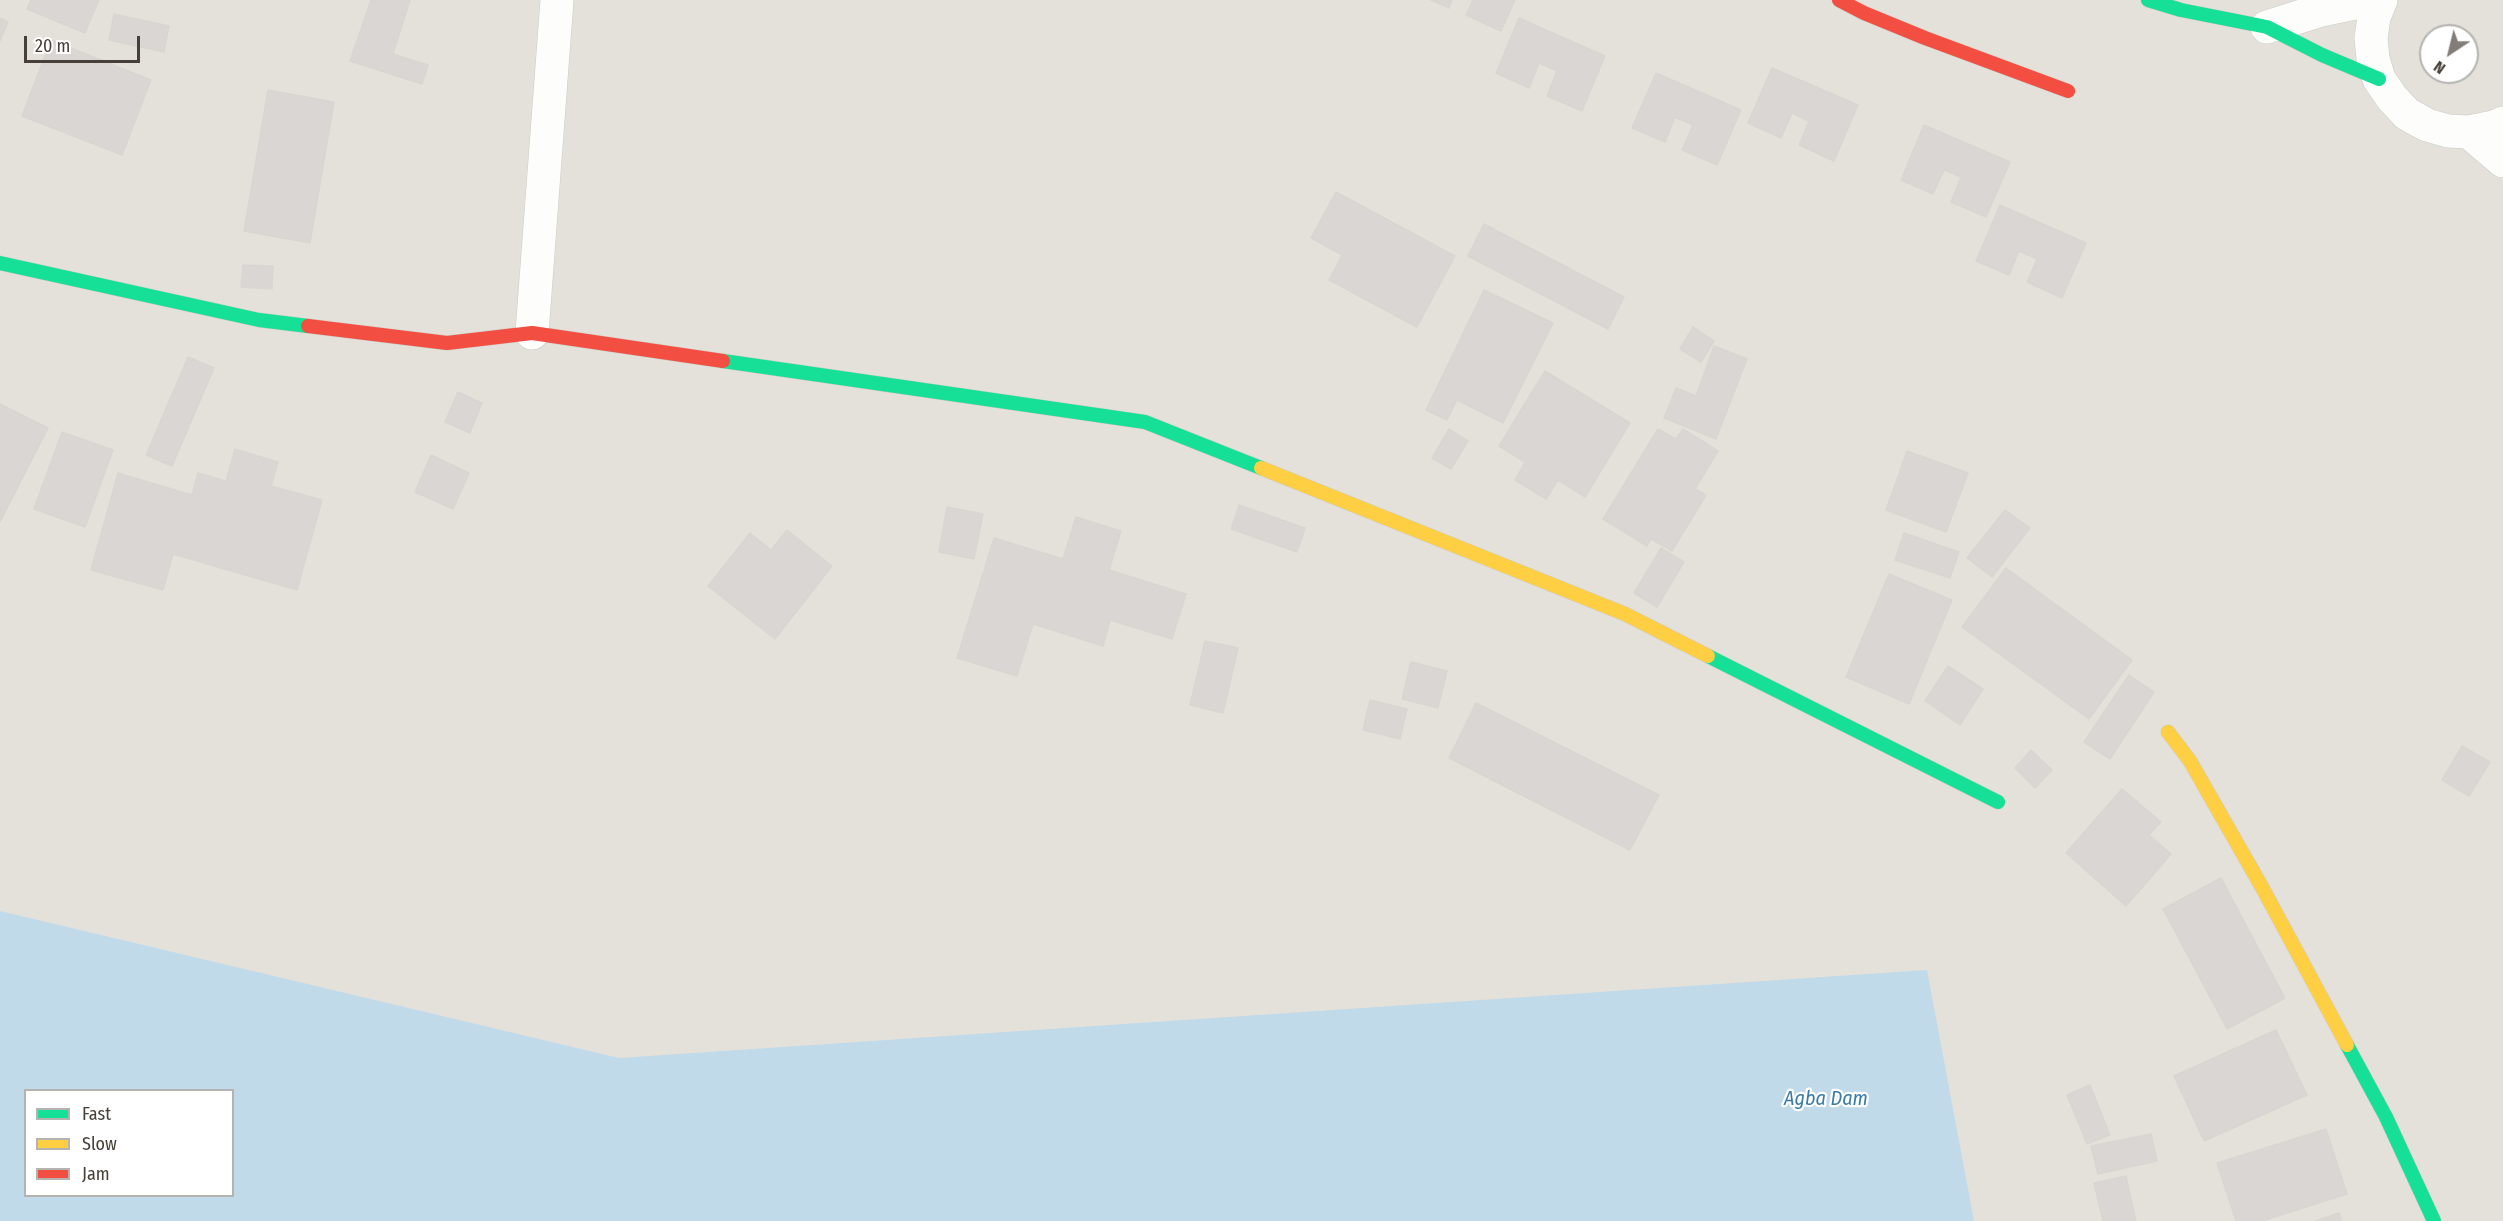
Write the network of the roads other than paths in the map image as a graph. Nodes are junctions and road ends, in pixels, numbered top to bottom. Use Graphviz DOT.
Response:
graph roads {
  1 [pos="557,0"];
  2 [pos="1839,0"];
  3 [pos="2148,0"];
  4 [pos="2369,0"];
  5 [pos="2381,0"];
  6 [pos="2267,27"];
  7 [pos="2379,80"];
  8 [pos="2068,91"];
  9 [pos="2503,123"];
  10 [pos="2469,132"];
  11 [pos="2503,161"];
  12 [pos="0,263"];
  13 [pos="532,333"];
  14 [pos="2168,732"];
  15 [pos="1998,802"];
  16 [pos="2434,1221"];
  1 -- 13 [label="street"];
  2 -- 8 [label="street"];
  3 -- 6 [label="street"];
  4 -- 6 [label="street"];
  5 -- 7 [label="street"];
  6 -- 7 [label="street"];
  7 -- 10 [label="street"];
  9 -- 10 [label="street"];
  10 -- 11 [label="street"];
  12 -- 13 [label="street"];
  13 -- 15 [label="street"];
  14 -- 16 [label="street"];
}
